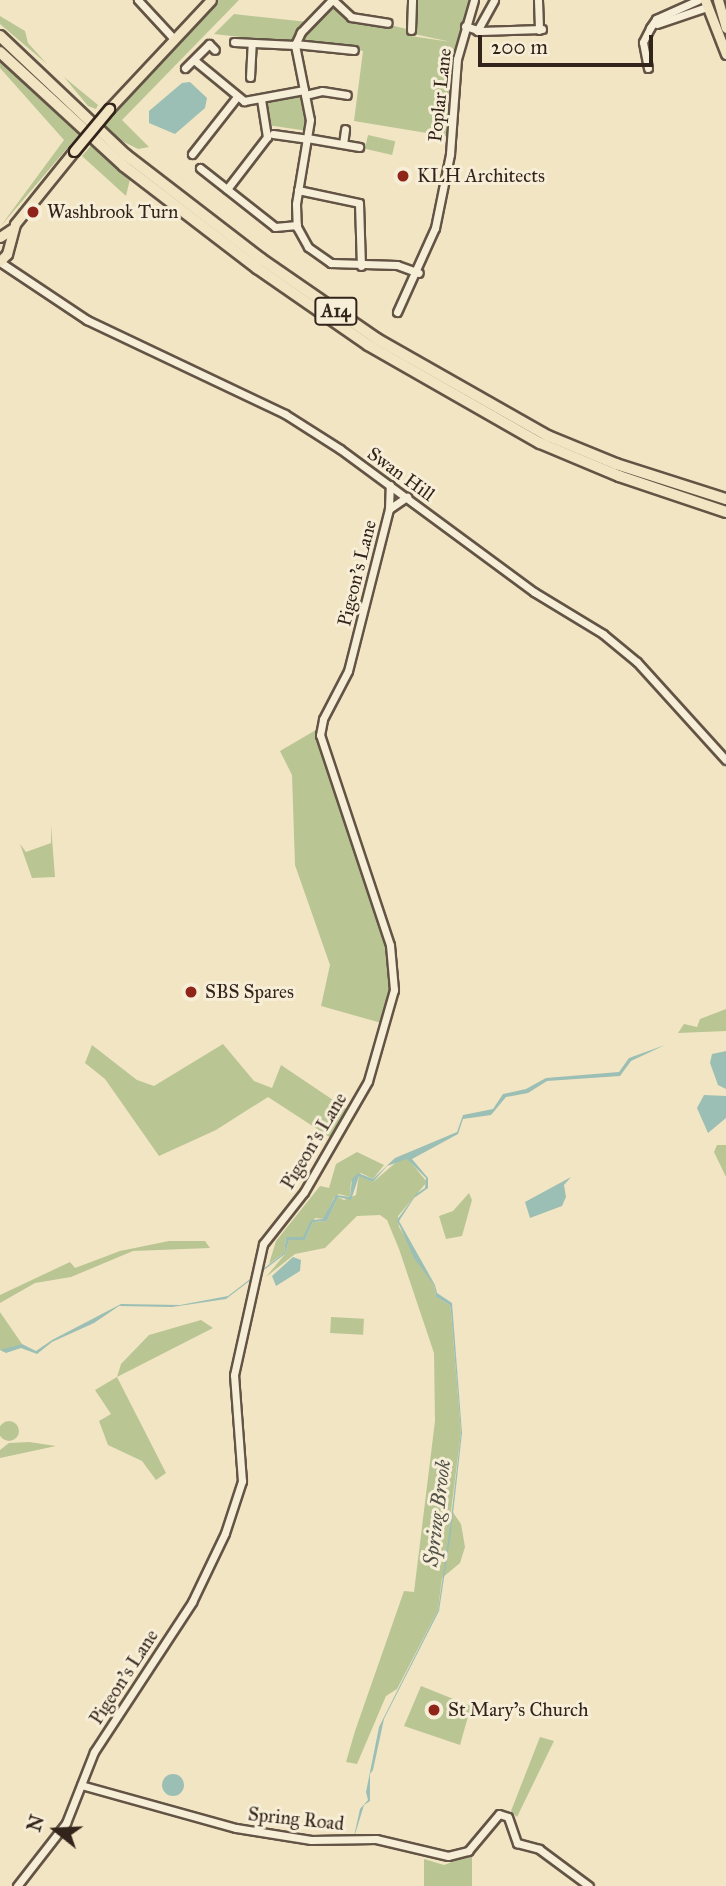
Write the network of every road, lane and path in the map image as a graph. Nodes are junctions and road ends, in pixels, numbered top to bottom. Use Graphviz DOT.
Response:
graph roads {
  1 [pos="138,0"];
  2 [pos="211,0"];
  3 [pos="412,0"];
  4 [pos="474,0"];
  5 [pos="494,0"];
  6 [pos="538,0"];
  7 [pos="698,0"];
  8 [pos="718,0"];
  9 [pos="330,1"];
  10 [pos="709,1"];
  11 [pos="723,15"];
  12 [pos="388,23"];
  13 [pos="465,26"];
  14 [pos="650,28"];
  15 [pos="726,28"];
  16 [pos="411,30"];
  17 [pos="477,31"];
  18 [pos="0,36"];
  19 [pos="174,39"];
  20 [pos="234,41"];
  21 [pos="252,43"];
  22 [pos="295,45"];
  23 [pos="215,50"];
  24 [pos="354,50"];
  25 [pos="0,52"];
  26 [pos="726,54"];
  27 [pos="194,60"];
  28 [pos="185,68"];
  29 [pos="648,68"];
  30 [pos="250,77"];
  31 [pos="304,92"];
  32 [pos="347,95"];
  33 [pos="236,98"];
  34 [pos="261,99"];
  35 [pos="345,129"];
  36 [pos="274,134"];
  37 [pos="307,139"];
  38 [pos="343,144"];
  39 [pos="359,147"];
  40 [pos="192,154"];
  41 [pos="200,168"];
  42 [pos="227,189"];
  43 [pos="298,190"];
  44 [pos="297,225"];
  45 [pos="12,229"];
  46 [pos="0,238"];
  47 [pos="4,256"];
  48 [pos="360,266"];
  49 [pos="419,272"];
  50 [pos="397,312"];
  51 [pos="390,485"];
  52 [pos="407,497"];
  53 [pos="726,499"];
  54 [pos="389,509"];
  55 [pos="726,512"];
  56 [pos="726,760"];
  57 [pos="81,1785"];
  58 [pos="17,1886"];
  59 [pos="589,1886"];
  1 -- 19 [label="street"];
  2 -- 19 [label="main road"];
  3 -- 16 [label="street"];
  4 -- 13 [label="street, Poplar Lane"];
  5 -- 17 [label="street"];
  6 -- 17 [label="street"];
  7 -- 14 [label="street"];
  8 -- 11 [label="main road"];
  9 -- 12 [label="street"];
  9 -- 22 [label="street"];
  10 -- 11 [label="main road"];
  10 -- 14 [label="street"];
  10 -- 26 [label="main road"];
  11 -- 15 [label="main road"];
  13 -- 17 [label="street"];
  13 -- 49 [label="street, Poplar Lane"];
  14 -- 29 [label="street"];
  18 -- 53 [label="highway, A14"];
  19 -- 45 [label="main road, bridge"];
  20 -- 21 [label="street"];
  21 -- 22 [label="street"];
  21 -- 30 [label="street"];
  22 -- 24 [label="street"];
  22 -- 31 [label="street"];
  23 -- 27 [label="street"];
  25 -- 55 [label="highway, A14"];
  27 -- 28 [label="street"];
  27 -- 33 [label="street"];
  31 -- 32 [label="street"];
  31 -- 34 [label="street"];
  31 -- 37 [label="street"];
  33 -- 34 [label="street"];
  33 -- 40 [label="street"];
  34 -- 42 [label="street"];
  35 -- 38 [label="street"];
  36 -- 37 [label="street"];
  37 -- 38 [label="street"];
  37 -- 43 [label="street"];
  38 -- 39 [label="street"];
  41 -- 42 [label="street"];
  42 -- 44 [label="street"];
  43 -- 44 [label="street"];
  43 -- 48 [label="street"];
  44 -- 48 [label="street"];
  45 -- 46 [label="main road"];
  45 -- 47 [label="main road"];
  46 -- 47 [label="main road"];
  47 -- 51 [label="street, Swan Hill"];
  48 -- 49 [label="street"];
  49 -- 50 [label="street, Poplar Lane"];
  51 -- 52 [label="street, Swan Hill"];
  51 -- 54 [label="street, Pigeon's Lane"];
  52 -- 54 [label="street"];
  52 -- 56 [label="street, Swan Hill"];
  54 -- 57 [label="street, Pigeon's Lane"];
  57 -- 58 [label="street, Pigeon's Lane"];
  57 -- 59 [label="street, Spring Road"];
}
